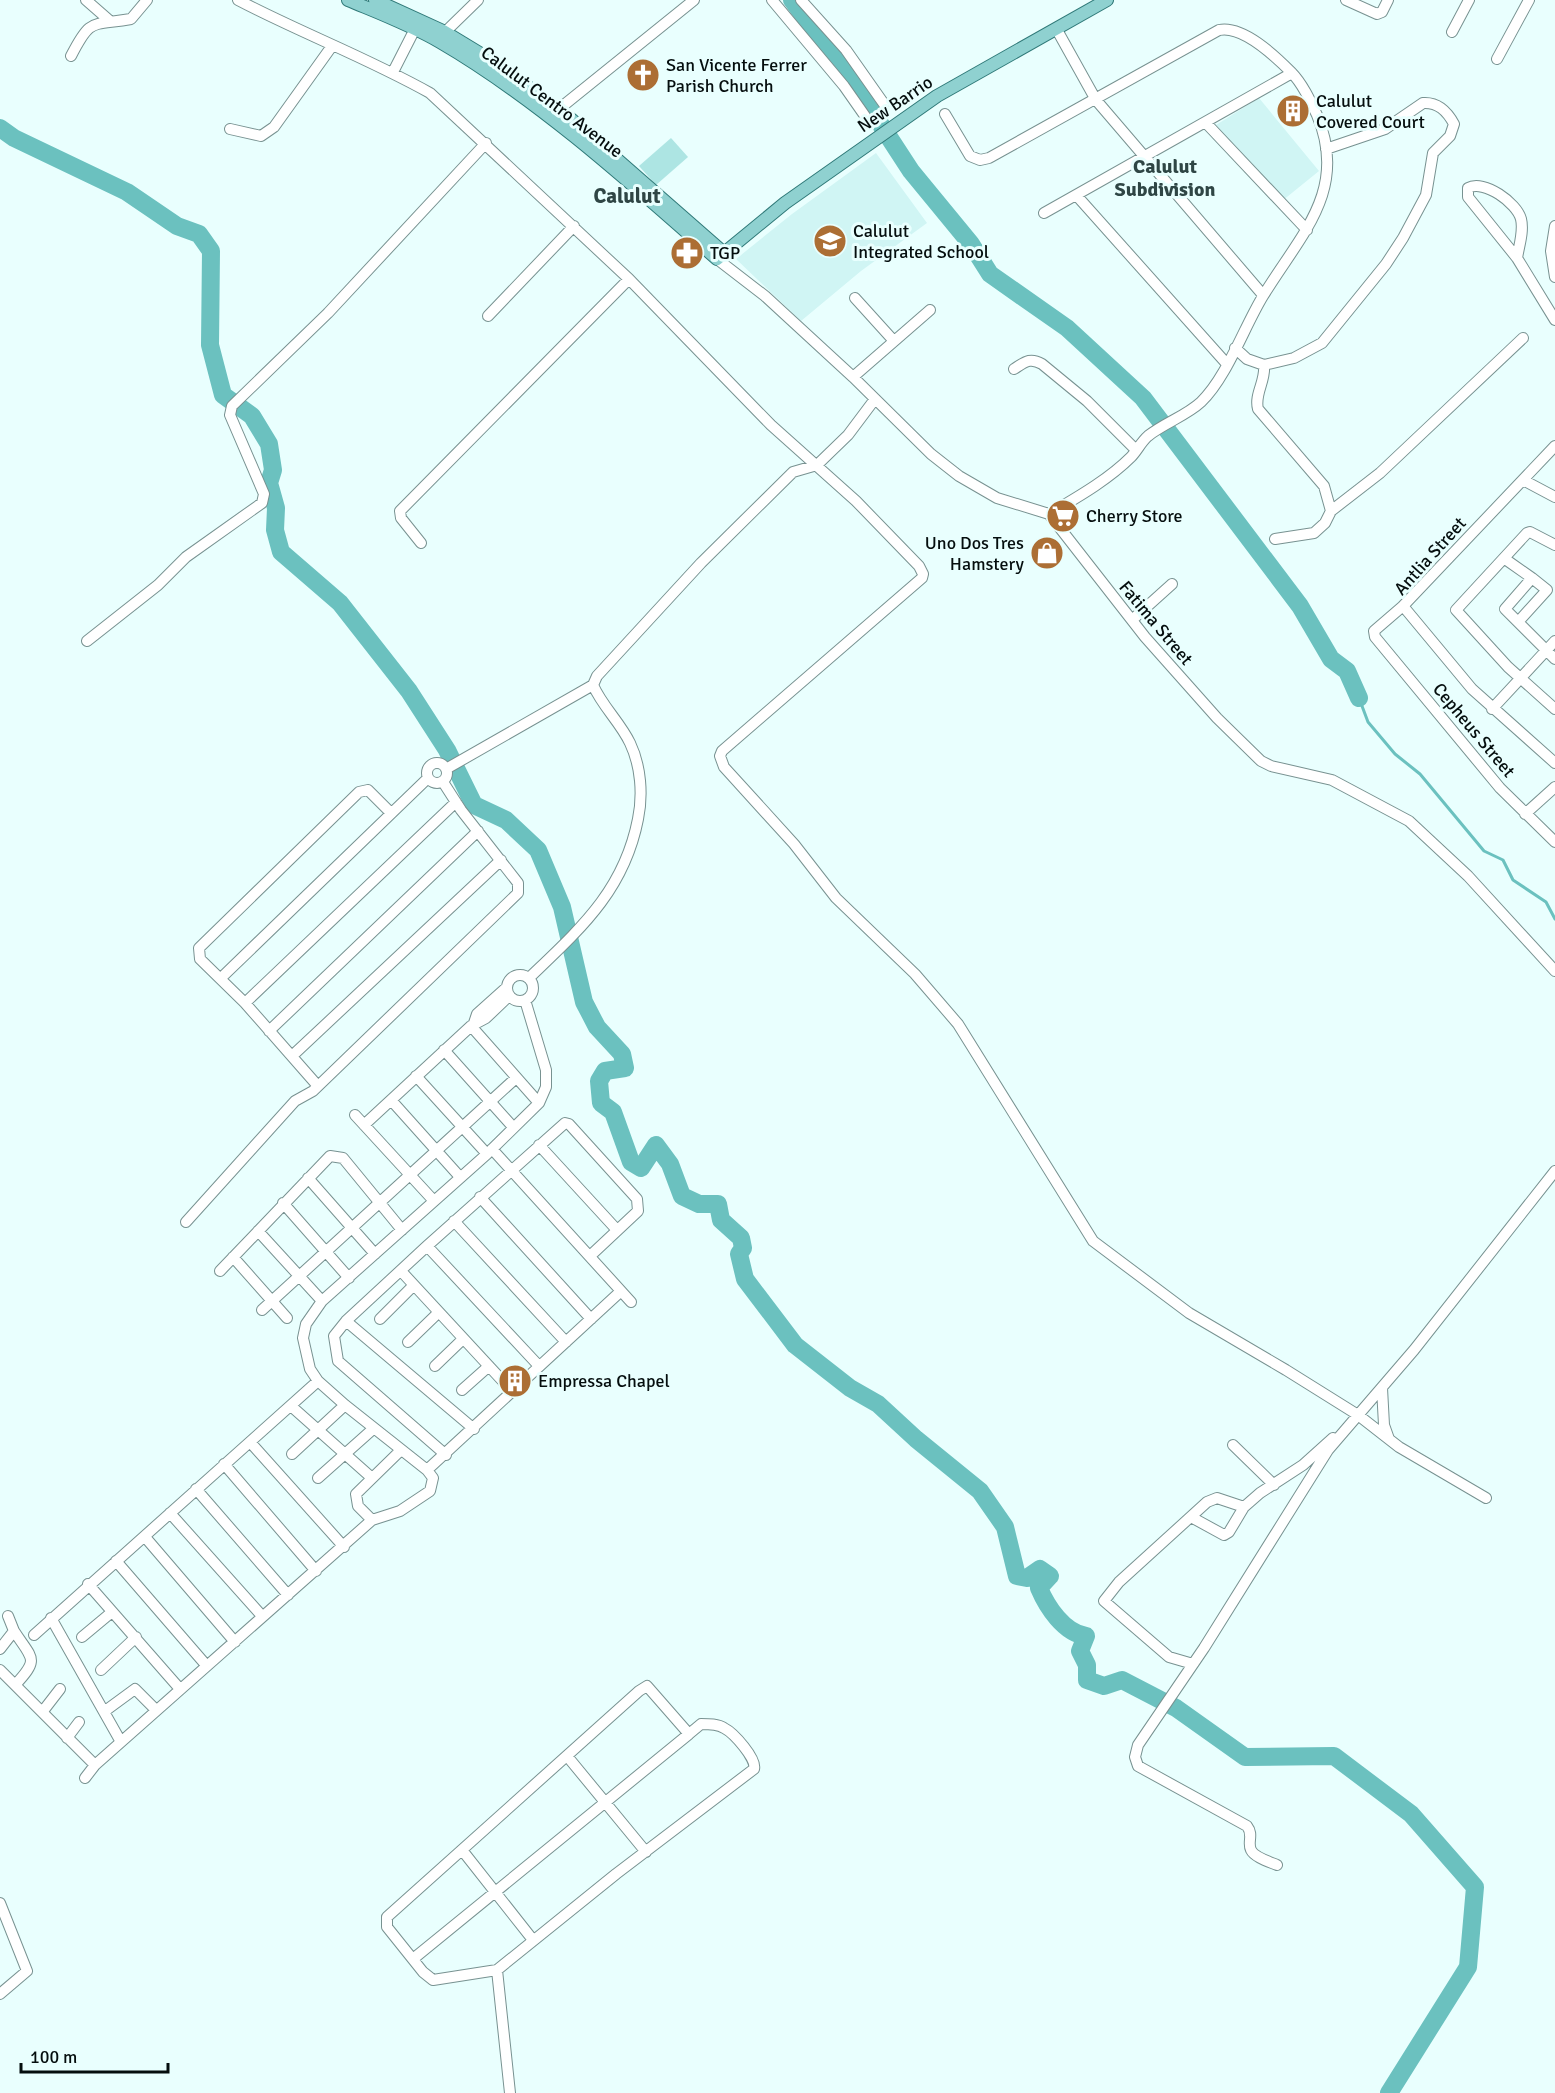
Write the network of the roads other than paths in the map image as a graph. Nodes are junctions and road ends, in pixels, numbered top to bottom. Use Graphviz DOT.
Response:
graph roads {
  1 [pos="86,0"];
  2 [pos="147,0"];
  3 [pos="238,0"];
  4 [pos="348,0"];
  5 [pos="478,0"];
  6 [pos="694,0"];
  7 [pos="772,0"];
  8 [pos="801,0"];
  9 [pos="1107,0"];
  10 [pos="1346,0"];
  11 [pos="1388,0"];
  12 [pos="1469,0"];
  13 [pos="1529,0"];
  14 [pos="383,5"];
  15 [pos="110,21"];
  16 [pos="417,25"];
  17 [pos="1057,30"];
  18 [pos="1452,32"];
  19 [pos="440,36"];
  20 [pos="332,46"];
  21 [pos="71,56"];
  22 [pos="1497,59"];
  23 [pos="393,72"];
  24 [pos="1292,73"];
  25 [pos="1096,100"];
  26 [pos="884,104"];
  27 [pos="554,113"];
  28 [pos="945,114"];
  29 [pos="865,116"];
  30 [pos="1206,123"];
  31 [pos="230,129"];
  32 [pos="486,143"];
  33 [pos="1326,149"];
  34 [pos="1142,157"];
  35 [pos="1077,195"];
  36 [pos="1044,213"];
  37 [pos="574,226"];
  38 [pos="1555,226"];
  39 [pos="1306,230"];
  40 [pos="721,256"];
  41 [pos="1517,258"];
  42 [pos="1554,272"];
  43 [pos="629,279"];
  44 [pos="1263,296"];
  45 [pos="855,298"];
  46 [pos="930,310"];
  47 [pos="488,316"];
  48 [pos="1555,320"];
  49 [pos="1523,338"];
  50 [pos="893,340"];
  51 [pos="1235,348"];
  52 [pos="1226,363"];
  53 [pos="1264,365"];
  54 [pos="1014,369"];
  55 [pos="853,377"];
  56 [pos="875,399"];
  57 [pos="1555,446"];
  58 [pos="1136,450"];
  59 [pos="817,465"];
  60 [pos="1523,480"];
  61 [pos="1555,497"];
  62 [pos="1331,511"];
  63 [pos="1049,514"];
  64 [pos="1275,539"];
  65 [pos="421,543"];
  66 [pos="1555,545"];
  67 [pos="1505,558"];
  68 [pos="1532,578"];
  69 [pos="1172,584"];
  70 [pos="1403,606"];
  71 [pos="1132,620"];
  72 [pos="1518,622"];
  73 [pos="87,641"];
  74 [pos="1555,641"];
  75 [pos="1546,651"];
  76 [pos="1555,659"];
  77 [pos="1519,677"];
  78 [pos="593,685"];
  79 [pos="1492,709"];
  80 [pos="1555,709"];
  81 [pos="1555,763"];
  82 [pos="448,768"];
  83 [pos="428,778"];
  84 [pos="443,782"];
  85 [pos="1555,787"];
  86 [pos="456,802"];
  87 [pos="391,813"];
  88 [pos="1525,814"];
  89 [pos="478,831"];
  90 [pos="1555,842"];
  91 [pos="501,860"];
  92 [pos="1555,971"];
  93 [pos="221,978"];
  94 [pos="529,978"];
  95 [pos="507,992"];
  96 [pos="525,1000"];
  97 [pos="244,1003"];
  98 [pos="472,1024"];
  99 [pos="268,1031"];
  100 [pos="444,1050"];
  101 [pos="292,1056"];
  102 [pos="416,1076"];
  103 [pos="516,1078"];
  104 [pos="317,1085"];
  105 [pos="391,1100"];
  106 [pos="490,1101"];
  107 [pos="539,1103"];
  108 [pos="355,1115"];
  109 [pos="364,1125"];
  110 [pos="463,1126"];
  111 [pos="513,1127"];
  112 [pos="538,1145"];
  113 [pos="490,1151"];
  114 [pos="437,1152"];
  115 [pos="512,1170"];
  116 [pos="1555,1172"];
  117 [pos="460,1176"];
  118 [pos="411,1177"];
  119 [pos="308,1178"];
  120 [pos="480,1197"];
  121 [pos="434,1201"];
  122 [pos="283,1203"];
  123 [pos="379,1203"];
  124 [pos="454,1221"];
  125 [pos="186,1222"];
  126 [pos="352,1227"];
  127 [pos="402,1230"];
  128 [pos="617,1230"];
  129 [pos="258,1231"];
  130 [pos="428,1246"];
  131 [pos="326,1252"];
  132 [pos="375,1254"];
  133 [pos="590,1256"];
  134 [pos="233,1257"];
  135 [pos="401,1270"];
  136 [pos="220,1271"];
  137 [pos="300,1276"];
  138 [pos="349,1278"];
  139 [pos="413,1286"];
  140 [pos="620,1292"];
  141 [pos="273,1301"];
  142 [pos="322,1301"];
  143 [pos="631,1302"];
  144 [pos="262,1310"];
  145 [pos="438,1313"];
  146 [pos="287,1318"];
  147 [pos="380,1319"];
  148 [pos="591,1319"];
  149 [pos="346,1321"];
  150 [pos="463,1339"];
  151 [pos="408,1342"];
  152 [pos="566,1342"];
  153 [pos="435,1366"];
  154 [pos="489,1366"];
  155 [pos="539,1366"];
  156 [pos="318,1381"];
  157 [pos="1382,1388"];
  158 [pos="462,1390"];
  159 [pos="512,1390"];
  160 [pos="345,1405"];
  161 [pos="291,1406"];
  162 [pos="1358,1415"];
  163 [pos="373,1429"];
  164 [pos="474,1429"];
  165 [pos="320,1430"];
  166 [pos="1341,1433"];
  167 [pos="1389,1439"];
  168 [pos="250,1442"];
  169 [pos="1233,1445"];
  170 [pos="400,1451"];
  171 [pos="292,1454"];
  172 [pos="347,1454"];
  173 [pos="446,1455"];
  174 [pos="224,1464"];
  175 [pos="427,1470"];
  176 [pos="318,1478"];
  177 [pos="372,1478"];
  178 [pos="1274,1485"];
  179 [pos="196,1489"];
  180 [pos="1486,1498"];
  181 [pos="1244,1507"];
  182 [pos="171,1513"];
  183 [pos="1191,1517"];
  184 [pos="372,1520"];
  185 [pos="145,1537"];
  186 [pos="344,1547"];
  187 [pos="116,1561"];
  188 [pos="316,1571"];
  189 [pos="88,1584"];
  190 [pos="288,1595"];
  191 [pos="112,1611"];
  192 [pos="8,1616"];
  193 [pos="262,1616"];
  194 [pos="51,1618"];
  195 [pos="14,1631"];
  196 [pos="34,1635"];
  197 [pos="82,1637"];
  198 [pos="136,1637"];
  199 [pos="235,1642"];
  200 [pos="0,1649"];
  201 [pos="1193,1664"];
  202 [pos="206,1665"];
  203 [pos="0,1670"];
  204 [pos="101,1670"];
  205 [pos="16,1684"];
  206 [pos="60,1689"];
  207 [pos="180,1689"];
  208 [pos="156,1710"];
  209 [pos="43,1711"];
  210 [pos="105,1711"];
  211 [pos="79,1722"];
  212 [pos="689,1734"];
  213 [pos="67,1738"];
  214 [pos="121,1742"];
  215 [pos="567,1756"];
  216 [pos="95,1765"];
  217 [pos="85,1778"];
  218 [pos="606,1804"];
  219 [pos="462,1850"];
  220 [pos="646,1852"];
  221 [pos="1278,1865"];
  222 [pos="496,1894"];
  223 [pos="1,1907"];
  224 [pos="533,1940"];
  225 [pos="413,1959"];
  226 [pos="497,1970"];
  227 [pos="0,1994"];
  228 [pos="510,2093"];
  1 -- 15 [label="street"];
  2 -- 15 [label="street"];
  3 -- 20 [label="street"];
  4 -- 14 [label="main road, Calulut Centro Avenue"];
  5 -- 19 [label="street"];
  6 -- 27 [label="street"];
  7 -- 29 [label="street"];
  8 -- 26 [label="street"];
  9 -- 17 [label="main road, New Barrio"];
  10 -- 11 [label="street"];
  12 -- 18 [label="street"];
  13 -- 22 [label="street"];
  14 -- 16 [label="main road, Calulut Centro Avenue"];
  15 -- 21 [label="street"];
  16 -- 19 [label="main road, Calulut Centro Avenue"];
  16 -- 23 [label="street"];
  17 -- 25 [label="street"];
  17 -- 40 [label="main road, New Barrio"];
  19 -- 27 [label="main road, Calulut Centro Avenue"];
  20 -- 23 [label="street"];
  20 -- 31 [label="street"];
  23 -- 32 [label="street"];
  24 -- 25 [label="street"];
  24 -- 30 [label="street"];
  24 -- 33 [label="street"];
  25 -- 28 [label="street"];
  25 -- 34 [label="street"];
  27 -- 40 [label="main road, Calulut Centro Avenue"];
  30 -- 34 [label="street"];
  30 -- 39 [label="street"];
  32 -- 37 [label="street"];
  32 -- 73 [label="street"];
  33 -- 39 [label="street"];
  33 -- 53 [label="street"];
  34 -- 35 [label="street"];
  34 -- 44 [label="street"];
  35 -- 36 [label="street"];
  35 -- 52 [label="street"];
  37 -- 43 [label="street"];
  37 -- 47 [label="street"];
  38 -- 42 [label="street"];
  39 -- 44 [label="street"];
  40 -- 55 [label="street"];
  41 -- 41 [label="street"];
  41 -- 48 [label="street"];
  43 -- 59 [label="street"];
  43 -- 65 [label="street"];
  44 -- 51 [label="street"];
  45 -- 50 [label="street"];
  46 -- 50 [label="street"];
  49 -- 62 [label="street"];
  50 -- 55 [label="street"];
  51 -- 52 [label="street"];
  51 -- 53 [label="street"];
  52 -- 58 [label="street"];
  53 -- 62 [label="street"];
  54 -- 58 [label="street"];
  55 -- 56 [label="street"];
  56 -- 59 [label="street"];
  56 -- 63 [label="street"];
  57 -- 60 [label="street, Antlia Street"];
  58 -- 63 [label="street"];
  59 -- 78 [label="street"];
  59 -- 162 [label="street"];
  60 -- 61 [label="street"];
  60 -- 70 [label="street, Antlia Street"];
  62 -- 64 [label="street"];
  63 -- 71 [label="street, Fatima Street"];
  66 -- 67 [label="street"];
  67 -- 68 [label="street"];
  67 -- 77 [label="street"];
  68 -- 72 [label="street"];
  68 -- 72 [label="street"];
  69 -- 71 [label="street"];
  70 -- 79 [label="street, Antlia Street"];
  70 -- 88 [label="street, Cepheus Street"];
  71 -- 92 [label="street, Fatima Street"];
  72 -- 75 [label="street"];
  74 -- 75 [label="street"];
  75 -- 76 [label="street"];
  75 -- 77 [label="street"];
  77 -- 79 [label="street"];
  77 -- 80 [label="street"];
  78 -- 82 [label="street"];
  78 -- 94 [label="street"];
  79 -- 81 [label="street, Antlia Street"];
  82 -- 83 [label="street"];
  82 -- 84 [label="street"];
  83 -- 84 [label="street"];
  83 -- 87 [label="street"];
  84 -- 86 [label="street"];
  85 -- 88 [label="street"];
  86 -- 89 [label="street"];
  86 -- 97 [label="street"];
  87 -- 93 [label="street"];
  87 -- 93 [label="street"];
  88 -- 90 [label="street, Cepheus Street"];
  89 -- 91 [label="street"];
  89 -- 99 [label="street"];
  91 -- 101 [label="street"];
  91 -- 104 [label="street"];
  93 -- 97 [label="street"];
  94 -- 95 [label="street"];
  94 -- 96 [label="street"];
  95 -- 96 [label="street"];
  95 -- 98 [label="street"];
  96 -- 107 [label="street"];
  97 -- 99 [label="street"];
  98 -- 100 [label="street"];
  98 -- 103 [label="street"];
  99 -- 101 [label="street"];
  100 -- 102 [label="street"];
  100 -- 106 [label="street"];
  101 -- 104 [label="street"];
  102 -- 105 [label="street"];
  102 -- 110 [label="street"];
  103 -- 106 [label="street"];
  103 -- 107 [label="street"];
  104 -- 125 [label="street"];
  105 -- 109 [label="street"];
  105 -- 114 [label="street"];
  106 -- 110 [label="street"];
  106 -- 111 [label="street"];
  107 -- 111 [label="street"];
  108 -- 109 [label="street"];
  109 -- 118 [label="street"];
  110 -- 113 [label="street"];
  110 -- 114 [label="street"];
  111 -- 113 [label="street"];
  112 -- 115 [label="street"];
  112 -- 128 [label="street"];
  112 -- 128 [label="street"];
  113 -- 115 [label="street"];
  113 -- 117 [label="street"];
  114 -- 117 [label="street"];
  114 -- 118 [label="street"];
  115 -- 120 [label="street"];
  115 -- 133 [label="street"];
  116 -- 157 [label="street"];
  117 -- 121 [label="street"];
  118 -- 121 [label="street"];
  118 -- 123 [label="street"];
  119 -- 122 [label="street"];
  119 -- 123 [label="street"];
  119 -- 126 [label="street"];
  120 -- 124 [label="street"];
  120 -- 148 [label="street"];
  121 -- 127 [label="street"];
  122 -- 129 [label="street"];
  122 -- 131 [label="street"];
  123 -- 126 [label="street"];
  123 -- 127 [label="street"];
  124 -- 130 [label="street"];
  124 -- 152 [label="street"];
  126 -- 131 [label="street"];
  126 -- 132 [label="street"];
  127 -- 132 [label="street"];
  128 -- 133 [label="street"];
  129 -- 134 [label="street"];
  129 -- 137 [label="street"];
  130 -- 135 [label="street"];
  130 -- 155 [label="street"];
  131 -- 137 [label="street"];
  131 -- 138 [label="street"];
  132 -- 138 [label="street"];
  133 -- 140 [label="street"];
  134 -- 136 [label="street"];
  134 -- 141 [label="street"];
  135 -- 139 [label="street"];
  135 -- 149 [label="street"];
  137 -- 141 [label="street"];
  137 -- 142 [label="street"];
  138 -- 142 [label="street"];
  139 -- 145 [label="street"];
  139 -- 147 [label="street"];
  140 -- 143 [label="street"];
  140 -- 148 [label="street"];
  141 -- 144 [label="street"];
  141 -- 146 [label="street"];
  142 -- 156 [label="street"];
  145 -- 150 [label="street"];
  145 -- 151 [label="street"];
  148 -- 152 [label="street"];
  149 -- 164 [label="street"];
  149 -- 173 [label="street"];
  150 -- 153 [label="street"];
  150 -- 154 [label="street"];
  152 -- 155 [label="street"];
  154 -- 158 [label="street"];
  154 -- 159 [label="street"];
  155 -- 159 [label="street"];
  156 -- 160 [label="street"];
  156 -- 161 [label="street"];
  157 -- 162 [label="street"];
  157 -- 167 [label="street"];
  159 -- 164 [label="street"];
  160 -- 163 [label="street"];
  160 -- 165 [label="street"];
  161 -- 165 [label="street"];
  161 -- 168 [label="street"];
  162 -- 166 [label="street"];
  162 -- 167 [label="street"];
  163 -- 170 [label="street"];
  163 -- 172 [label="street"];
  164 -- 173 [label="street"];
  165 -- 171 [label="street"];
  165 -- 172 [label="street"];
  166 -- 178 [label="street"];
  166 -- 201 [label="street"];
  167 -- 180 [label="street"];
  168 -- 174 [label="street"];
  168 -- 186 [label="street"];
  169 -- 178 [label="street"];
  170 -- 175 [label="street"];
  170 -- 177 [label="street"];
  172 -- 176 [label="street"];
  172 -- 177 [label="street"];
  173 -- 175 [label="street"];
  174 -- 179 [label="street"];
  174 -- 188 [label="street"];
  175 -- 184 [label="street"];
  177 -- 184 [label="street"];
  178 -- 181 [label="street"];
  179 -- 182 [label="street"];
  179 -- 190 [label="street"];
  181 -- 183 [label="street"];
  181 -- 183 [label="street"];
  182 -- 185 [label="street"];
  182 -- 193 [label="street"];
  183 -- 201 [label="street"];
  184 -- 186 [label="street"];
  185 -- 187 [label="street"];
  185 -- 199 [label="street"];
  186 -- 188 [label="street"];
  187 -- 189 [label="street"];
  187 -- 202 [label="street"];
  188 -- 190 [label="street"];
  189 -- 191 [label="street"];
  189 -- 194 [label="street"];
  190 -- 193 [label="street"];
  191 -- 197 [label="street"];
  191 -- 198 [label="street"];
  192 -- 195 [label="street"];
  193 -- 199 [label="street"];
  194 -- 196 [label="street"];
  194 -- 210 [label="street"];
  195 -- 200 [label="street"];
  195 -- 205 [label="street"];
  198 -- 204 [label="street"];
  198 -- 207 [label="street"];
  199 -- 202 [label="street"];
  201 -- 221 [label="street"];
  202 -- 207 [label="street"];
  203 -- 205 [label="street"];
  205 -- 209 [label="street"];
  206 -- 209 [label="street"];
  207 -- 208 [label="street"];
  208 -- 210 [label="street"];
  208 -- 214 [label="street"];
  209 -- 213 [label="street"];
  210 -- 214 [label="street"];
  211 -- 213 [label="street"];
  212 -- 215 [label="street"];
  212 -- 218 [label="street"];
  212 -- 220 [label="street"];
  213 -- 216 [label="street"];
  214 -- 216 [label="street"];
  215 -- 218 [label="street"];
  215 -- 219 [label="street"];
  216 -- 217 [label="street"];
  218 -- 220 [label="street"];
  218 -- 222 [label="street"];
  219 -- 222 [label="street"];
  219 -- 225 [label="street"];
  220 -- 224 [label="street"];
  222 -- 224 [label="street"];
  222 -- 225 [label="street"];
  223 -- 227 [label="street"];
  224 -- 226 [label="street"];
  225 -- 226 [label="street"];
  226 -- 228 [label="street"];
}
